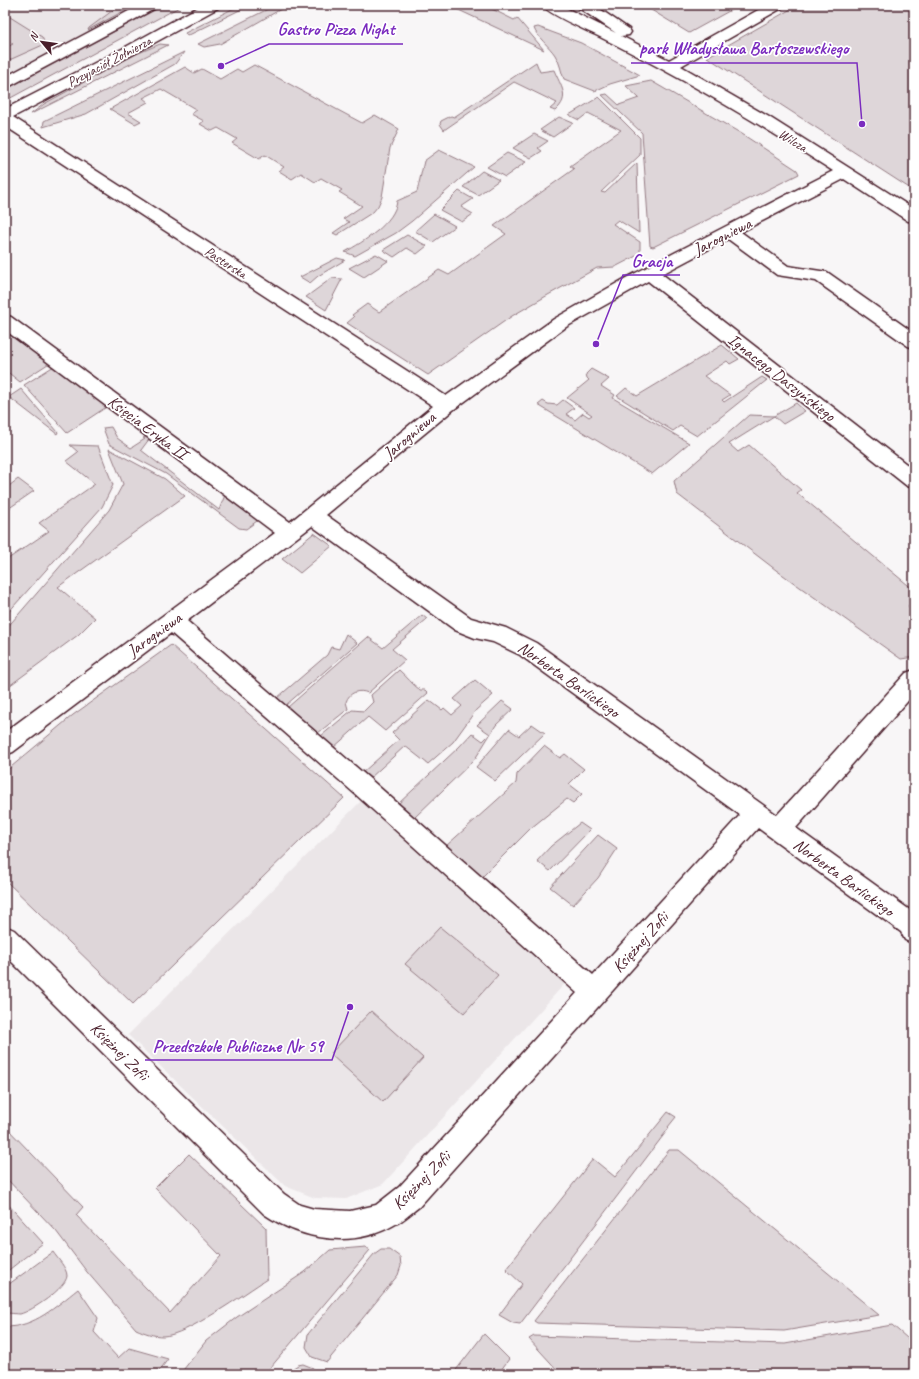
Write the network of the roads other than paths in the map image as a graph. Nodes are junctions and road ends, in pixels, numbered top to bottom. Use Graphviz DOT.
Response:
graph roads {
  1 [pos="151,5"];
  2 [pos="213,5"];
  3 [pos="549,5"];
  4 [pos="584,5"];
  5 [pos="777,5"];
  6 [pos="670,66"];
  7 [pos="5,83"];
  8 [pos="5,115"];
  9 [pos="5,119"];
  10 [pos="844,172"];
  11 [pos="914,217"];
  12 [pos="729,232"];
  13 [pos="650,273"];
  14 [pos="5,321"];
  15 [pos="914,342"];
  16 [pos="446,405"];
  17 [pos="914,481"];
  18 [pos="313,516"];
  19 [pos="290,533"];
  20 [pos="172,621"];
  21 [pos="914,679"];
  22 [pos="5,745"];
  23 [pos="756,813"];
  24 [pos="779,830"];
  25 [pos="913,927"];
  26 [pos="5,938"];
  27 [pos="594,992"];
  1 -- 7 [label="street, Przyjaciół Żołnierza"];
  2 -- 8 [label="street, Przyjaciół Żołnierza"];
  3 -- 6 [label="street, Wilcza"];
  4 -- 6 [label="street, Wilcza"];
  5 -- 6 [label="street"];
  6 -- 10 [label="street, Wilcza"];
  9 -- 16 [label="street, Pasterska"];
  10 -- 11 [label="street, Wilcza"];
  10 -- 12 [label="street, Jarogniewa"];
  12 -- 13 [label="street, Jarogniewa"];
  12 -- 15 [label="street"];
  13 -- 16 [label="street, Jarogniewa"];
  13 -- 17 [label="street, Ignacego Daszyńskiego"];
  14 -- 19 [label="street, Księcia Eryka II"];
  16 -- 18 [label="street, Jarogniewa"];
  18 -- 19 [label="street, Jarogniewa"];
  18 -- 23 [label="street, Norberta Barlickiego"];
  19 -- 20 [label="street, Jarogniewa"];
  20 -- 22 [label="street, Jarogniewa"];
  20 -- 27 [label="street"];
  21 -- 24 [label="street, Norberta Barlickiego"];
  23 -- 24 [label="street, Norberta Barlickiego"];
  23 -- 27 [label="street, Księżnej Zofii"];
  24 -- 25 [label="street, Norberta Barlickiego"];
  26 -- 27 [label="street, Księżnej Zofii"];
}
